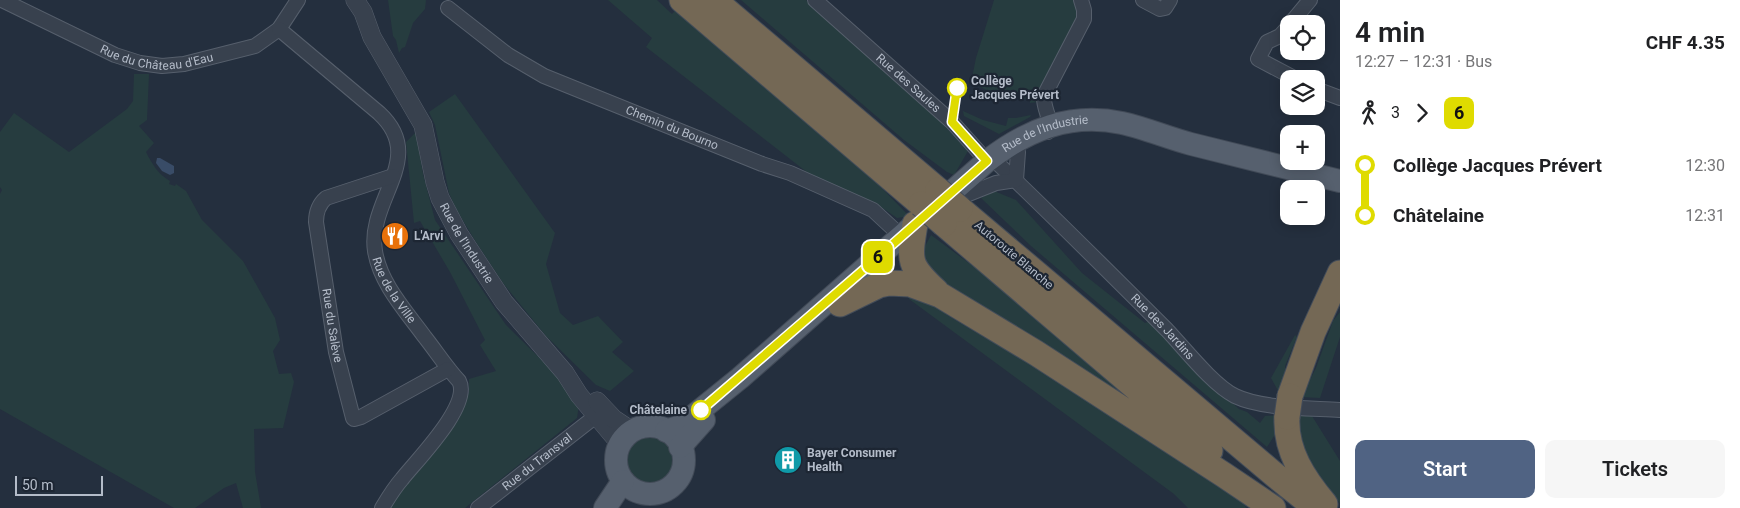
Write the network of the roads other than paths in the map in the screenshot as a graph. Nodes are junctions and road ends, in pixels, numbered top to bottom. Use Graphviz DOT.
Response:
graph roads {
  1 [pos="2,0"];
  2 [pos="298,0"];
  3 [pos="344,0"];
  4 [pos="355,0"];
  5 [pos="682,0"];
  6 [pos="714,0"];
  7 [pos="815,0"];
  8 [pos="1081,0"];
  9 [pos="1094,0"];
  10 [pos="1143,0"];
  11 [pos="1170,0"];
  12 [pos="1310,0"];
  13 [pos="448,8"];
  14 [pos="1298,15"];
  15 [pos="1084,20"];
  16 [pos="279,29"];
  17 [pos="1280,36"];
  18 [pos="1280,71"];
  19 [pos="1325,92"];
  20 [pos="404,94"];
  21 [pos="1340,98"];
  22 [pos="1048,127"];
  23 [pos="999,166"];
  24 [pos="393,176"];
  25 [pos="1340,181"];
  26 [pos="957,209"];
  27 [pos="917,219"];
  28 [pos="1340,273"];
  29 [pos="940,295"];
  30 [pos="840,304"];
  31 [pos="448,368"];
  32 [pos="565,373"];
  33 [pos="1340,410"];
  34 [pos="596,416"];
  35 [pos="626,438"];
  36 [pos="673,439"];
  37 [pos="632,487"];
  38 [pos="382,508"];
  39 [pos="478,508"];
  40 [pos="605,508"];
  41 [pos="617,508"];
  42 [pos="1274,508"];
  43 [pos="1316,508"];
  44 [pos="1329,508"];
  1 -- 16 [label="street, Rue du Château d'Eau"];
  2 -- 16 [label="street, Rue du Château d'Eau"];
  3 -- 20 [label="street, Rue de l'Industrie"];
  4 -- 20 [label="street, Rue de l'Industrie"];
  5 -- 27 [label="highway, Autoroute Blanche"];
  6 -- 27 [label="highway, Autoroute Blanche"];
  7 -- 23 [label="street, Rue des Saules"];
  8 -- 15 [label="street"];
  9 -- 15 [label="street"];
  10 -- 11 [label="street"];
  12 -- 14 [label="street"];
  13 -- 27 [label="street, Chemin du Bourno"];
  15 -- 22 [label="street"];
  16 -- 24 [label="street, Rue de la Ville"];
  17 -- 18 [label="street"];
  19 -- 21 [label="street"];
  20 -- 32 [label="street, Rue de l'Industrie"];
  22 -- 23 [label="main road, Rue de l'Industrie"];
  22 -- 23 [label="main road, Rue de l'Industrie"];
  22 -- 25 [label="main road, Rue de l'Industrie"];
  23 -- 26 [label="main road, Rue de l'Industrie"];
  23 -- 27 [label="main road, Rue de l'Industrie"];
  23 -- 33 [label="street, Rue des Jardins"];
  24 -- 31 [label="street, Rue de la Ville"];
  24 -- 31 [label="street, Rue du Salève"];
  26 -- 27 [label="highway, Autoroute Blanche, bridge"];
  26 -- 27 [label="main road, Rue de l'Industrie"];
  26 -- 42 [label="highway, Autoroute Blanche"];
  26 -- 43 [label="highway, Autoroute Blanche"];
  27 -- 29 [label="highway"];
  27 -- 30 [label="main road, Rue de l'Industrie"];
  27 -- 36 [label="main road, Rue de l'Industrie"];
  28 -- 44 [label="highway"];
  29 -- 30 [label="highway"];
  29 -- 42 [label="highway"];
  30 -- 36 [label="main road, Rue de l'Industrie"];
  31 -- 38 [label="street, Rue de la Ville"];
  32 -- 34 [label="street, Rue de l'Industrie"];
  32 -- 35 [label="street, Rue de l'Industrie"];
  34 -- 35 [label="street, Rue de l'Industrie"];
  34 -- 39 [label="street, Rue du Transval"];
  35 -- 36 [label="main road"];
  35 -- 37 [label="main road"];
  36 -- 37 [label="main road"];
  37 -- 40 [label="main road"];
  37 -- 41 [label="main road"];
}
